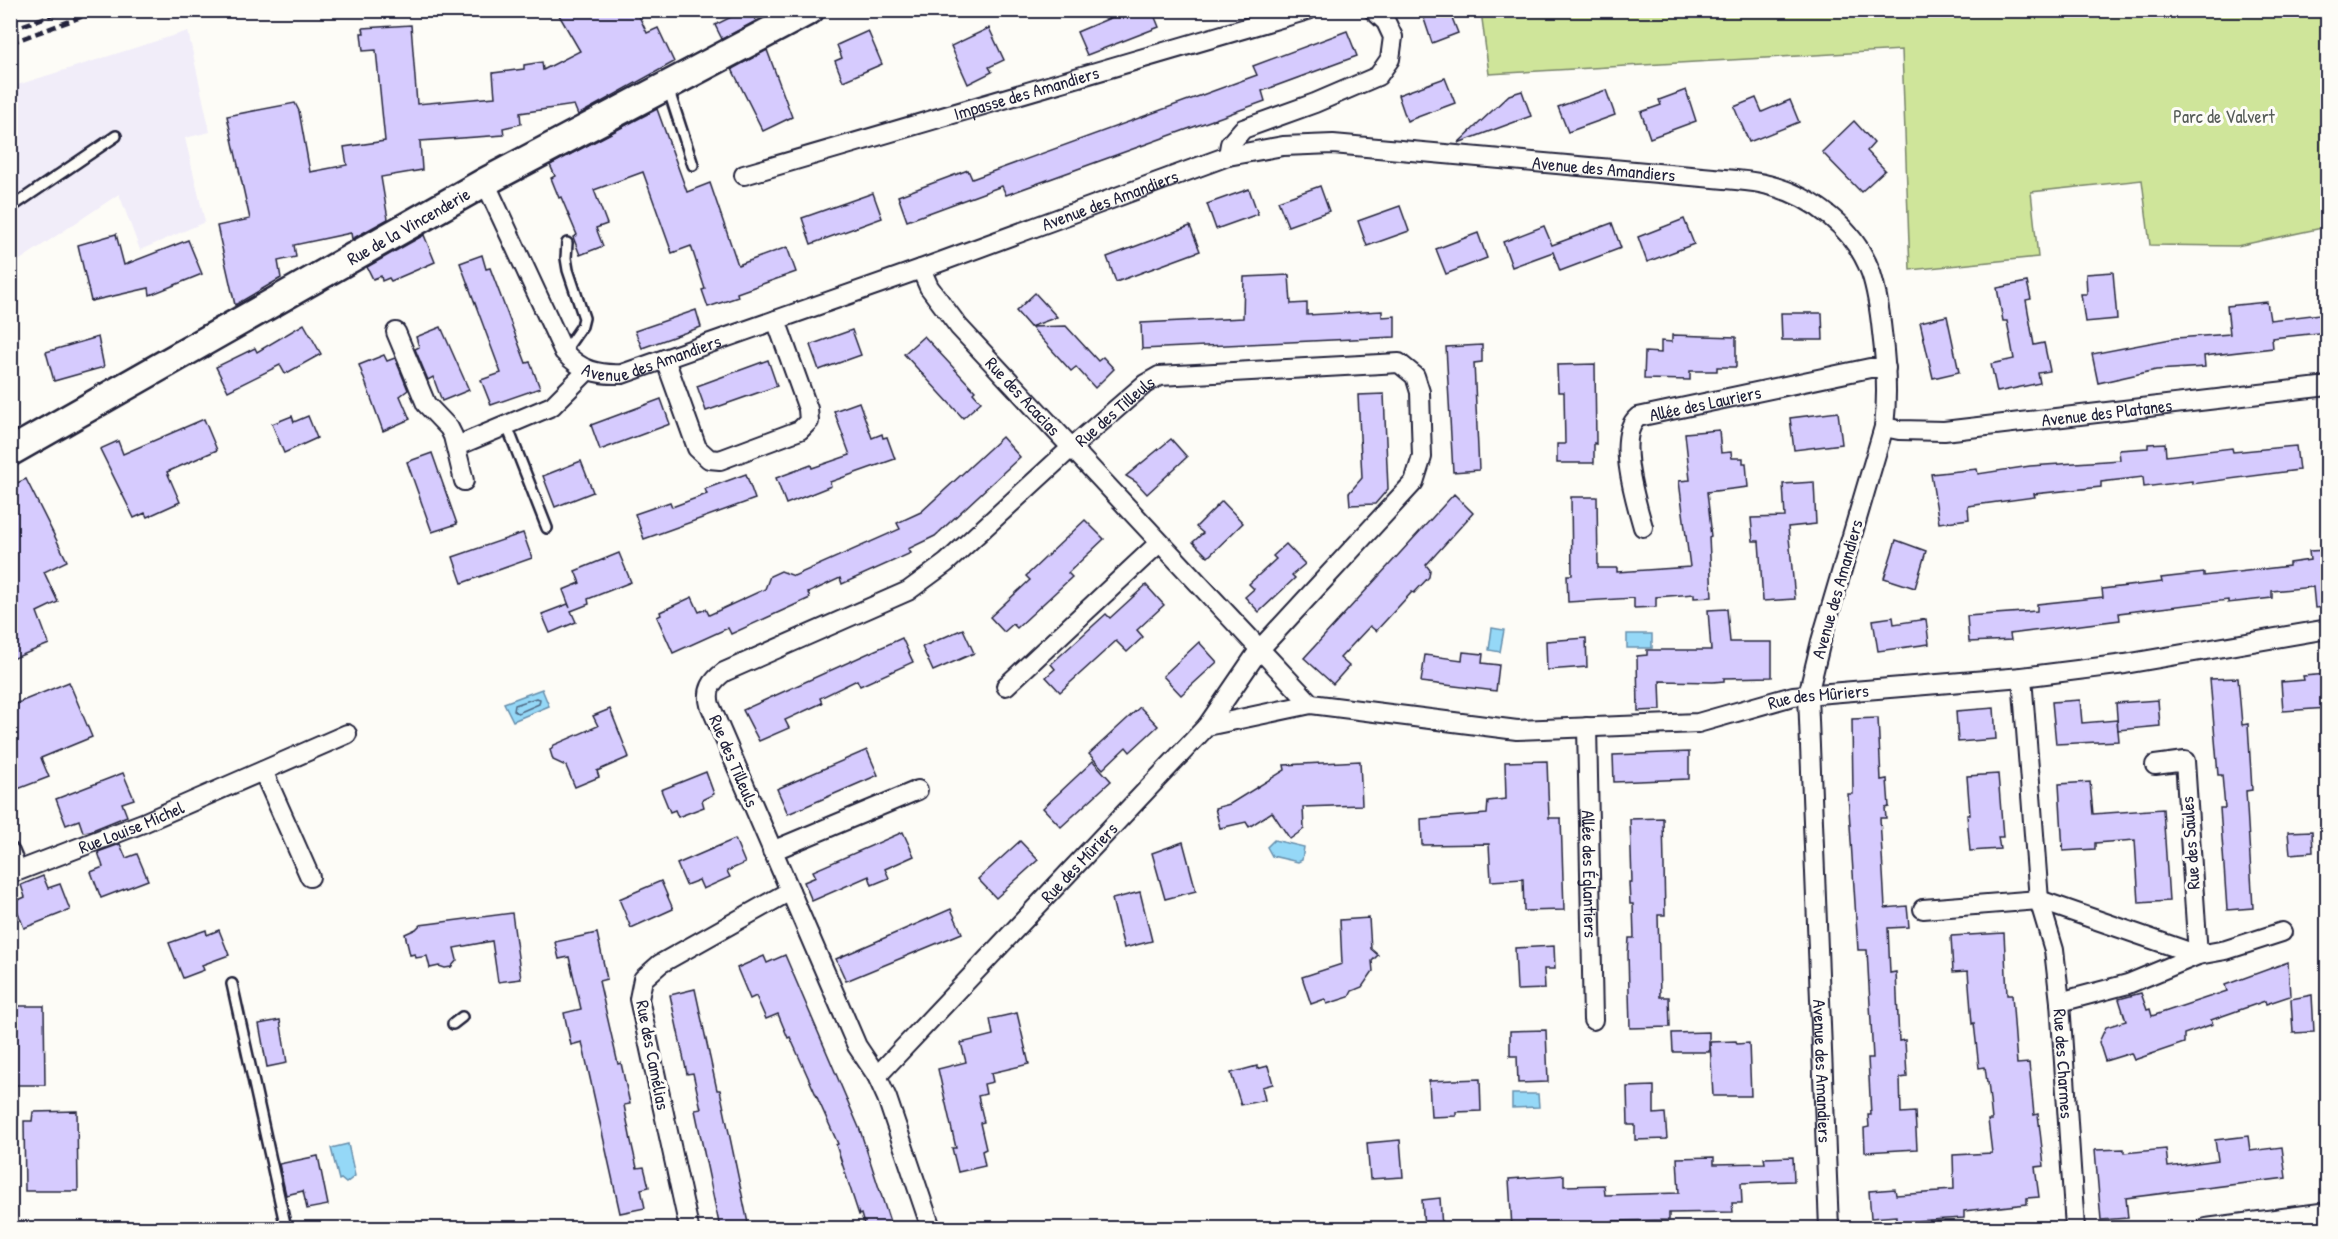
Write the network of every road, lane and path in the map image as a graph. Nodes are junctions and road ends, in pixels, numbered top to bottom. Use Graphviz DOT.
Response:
graph roads {
  1 [pos="810,10"];
  2 [pos="1308,10"];
  3 [pos="1373,10"];
  4 [pos="667,86"];
  5 [pos="116,136"];
  6 [pos="1228,156"];
  7 [pos="693,165"];
  8 [pos="744,175"];
  9 [pos="485,182"];
  10 [pos="10,208"];
  11 [pos="567,243"];
  12 [pos="921,269"];
  13 [pos="776,320"];
  14 [pos="396,332"];
  15 [pos="564,352"];
  16 [pos="665,359"];
  17 [pos="1886,368"];
  18 [pos="587,371"];
  19 [pos="2328,386"];
  20 [pos="507,426"];
  21 [pos="1884,427"];
  22 [pos="457,446"];
  23 [pos="1071,448"];
  24 [pos="10,452"];
  25 [pos="464,481"];
  26 [pos="1643,527"];
  27 [pos="547,528"];
  28 [pos="1159,543"];
  29 [pos="2328,629"];
  30 [pos="1258,650"];
  31 [pos="2022,677"];
  32 [pos="1006,686"];
  33 [pos="1808,695"];
  34 [pos="1311,704"];
  35 [pos="1207,726"];
  36 [pos="1587,727"];
  37 [pos="347,734"];
  38 [pos="2155,765"];
  39 [pos="263,771"];
  40 [pos="918,789"];
  41 [pos="772,851"];
  42 [pos="10,852"];
  43 [pos="310,877"];
  44 [pos="790,891"];
  45 [pos="2039,900"];
  46 [pos="1923,909"];
  47 [pos="2282,932"];
  48 [pos="2198,955"];
  49 [pos="232,984"];
  50 [pos="2060,1002"];
  51 [pos="462,1017"];
  52 [pos="1593,1020"];
  53 [pos="453,1024"];
  54 [pos="877,1076"];
  55 [pos="2328,1212"];
  56 [pos="286,1228"];
  57 [pos="689,1228"];
  58 [pos="931,1228"];
  59 [pos="1829,1228"];
  60 [pos="2075,1228"];
  61 [pos="2206,1228"];
  1 -- 4 [label="main road, Rue de la Vincenderie"];
  2 -- 8 [label="street, Impasse des Amandiers"];
  3 -- 6 [label="street"];
  4 -- 7 [label="lane"];
  4 -- 9 [label="main road, Rue de la Vincenderie"];
  5 -- 10 [label="lane"];
  6 -- 12 [label="street, Avenue des Amandiers"];
  6 -- 17 [label="street, Avenue des Amandiers"];
  9 -- 15 [label="street, Avenue des Amandiers"];
  9 -- 24 [label="main road, Rue de la Vincenderie"];
  11 -- 15 [label="lane"];
  12 -- 13 [label="street, Avenue des Amandiers"];
  12 -- 23 [label="street, Rue des Acacias"];
  13 -- 16 [label="street, Avenue des Amandiers"];
  13 -- 16 [label="street"];
  14 -- 22 [label="street"];
  15 -- 18 [label="street, Avenue des Amandiers"];
  16 -- 18 [label="street, Avenue des Amandiers"];
  17 -- 21 [label="street, Avenue des Amandiers"];
  17 -- 26 [label="street, Allée des Lauriers"];
  18 -- 20 [label="street"];
  19 -- 21 [label="street, Avenue des Platanes"];
  20 -- 22 [label="street"];
  20 -- 27 [label="lane"];
  21 -- 33 [label="street, Avenue des Amandiers"];
  22 -- 25 [label="street"];
  23 -- 28 [label="street, Rue des Acacias"];
  23 -- 30 [label="street, Rue des Tilleuls"];
  23 -- 41 [label="street, Rue des Tilleuls"];
  28 -- 30 [label="street, Rue des Acacias"];
  28 -- 32 [label="street"];
  29 -- 31 [label="street, Rue des Mûriers"];
  30 -- 34 [label="street"];
  30 -- 35 [label="street, Rue des Tilleuls"];
  31 -- 33 [label="street, Rue des Mûriers"];
  31 -- 45 [label="street, Rue des Charmes"];
  33 -- 36 [label="street, Rue des Mûriers"];
  33 -- 59 [label="street, Avenue des Amandiers"];
  34 -- 35 [label="street, Rue des Mûriers"];
  34 -- 36 [label="street, Rue des Mûriers"];
  35 -- 54 [label="street, Rue des Mûriers"];
  36 -- 52 [label="street, Allée des Églantiers"];
  37 -- 39 [label="street, Rue Louise Michel"];
  38 -- 48 [label="street, Rue des Saules"];
  39 -- 42 [label="street, Rue Louise Michel"];
  39 -- 43 [label="street"];
  40 -- 41 [label="street"];
  41 -- 44 [label="street, Rue des Tilleuls"];
  44 -- 54 [label="street, Rue des Tilleuls"];
  44 -- 57 [label="street, Rue des Camélias"];
  45 -- 46 [label="street"];
  45 -- 48 [label="street"];
  45 -- 50 [label="street, Rue des Charmes"];
  47 -- 48 [label="street"];
  48 -- 50 [label="street"];
  49 -- 56 [label="lane"];
  50 -- 60 [label="street, Rue des Charmes"];
  51 -- 53 [label="lane"];
  54 -- 58 [label="street, Rue des Tilleuls"];
  55 -- 61 [label="street"];
}
